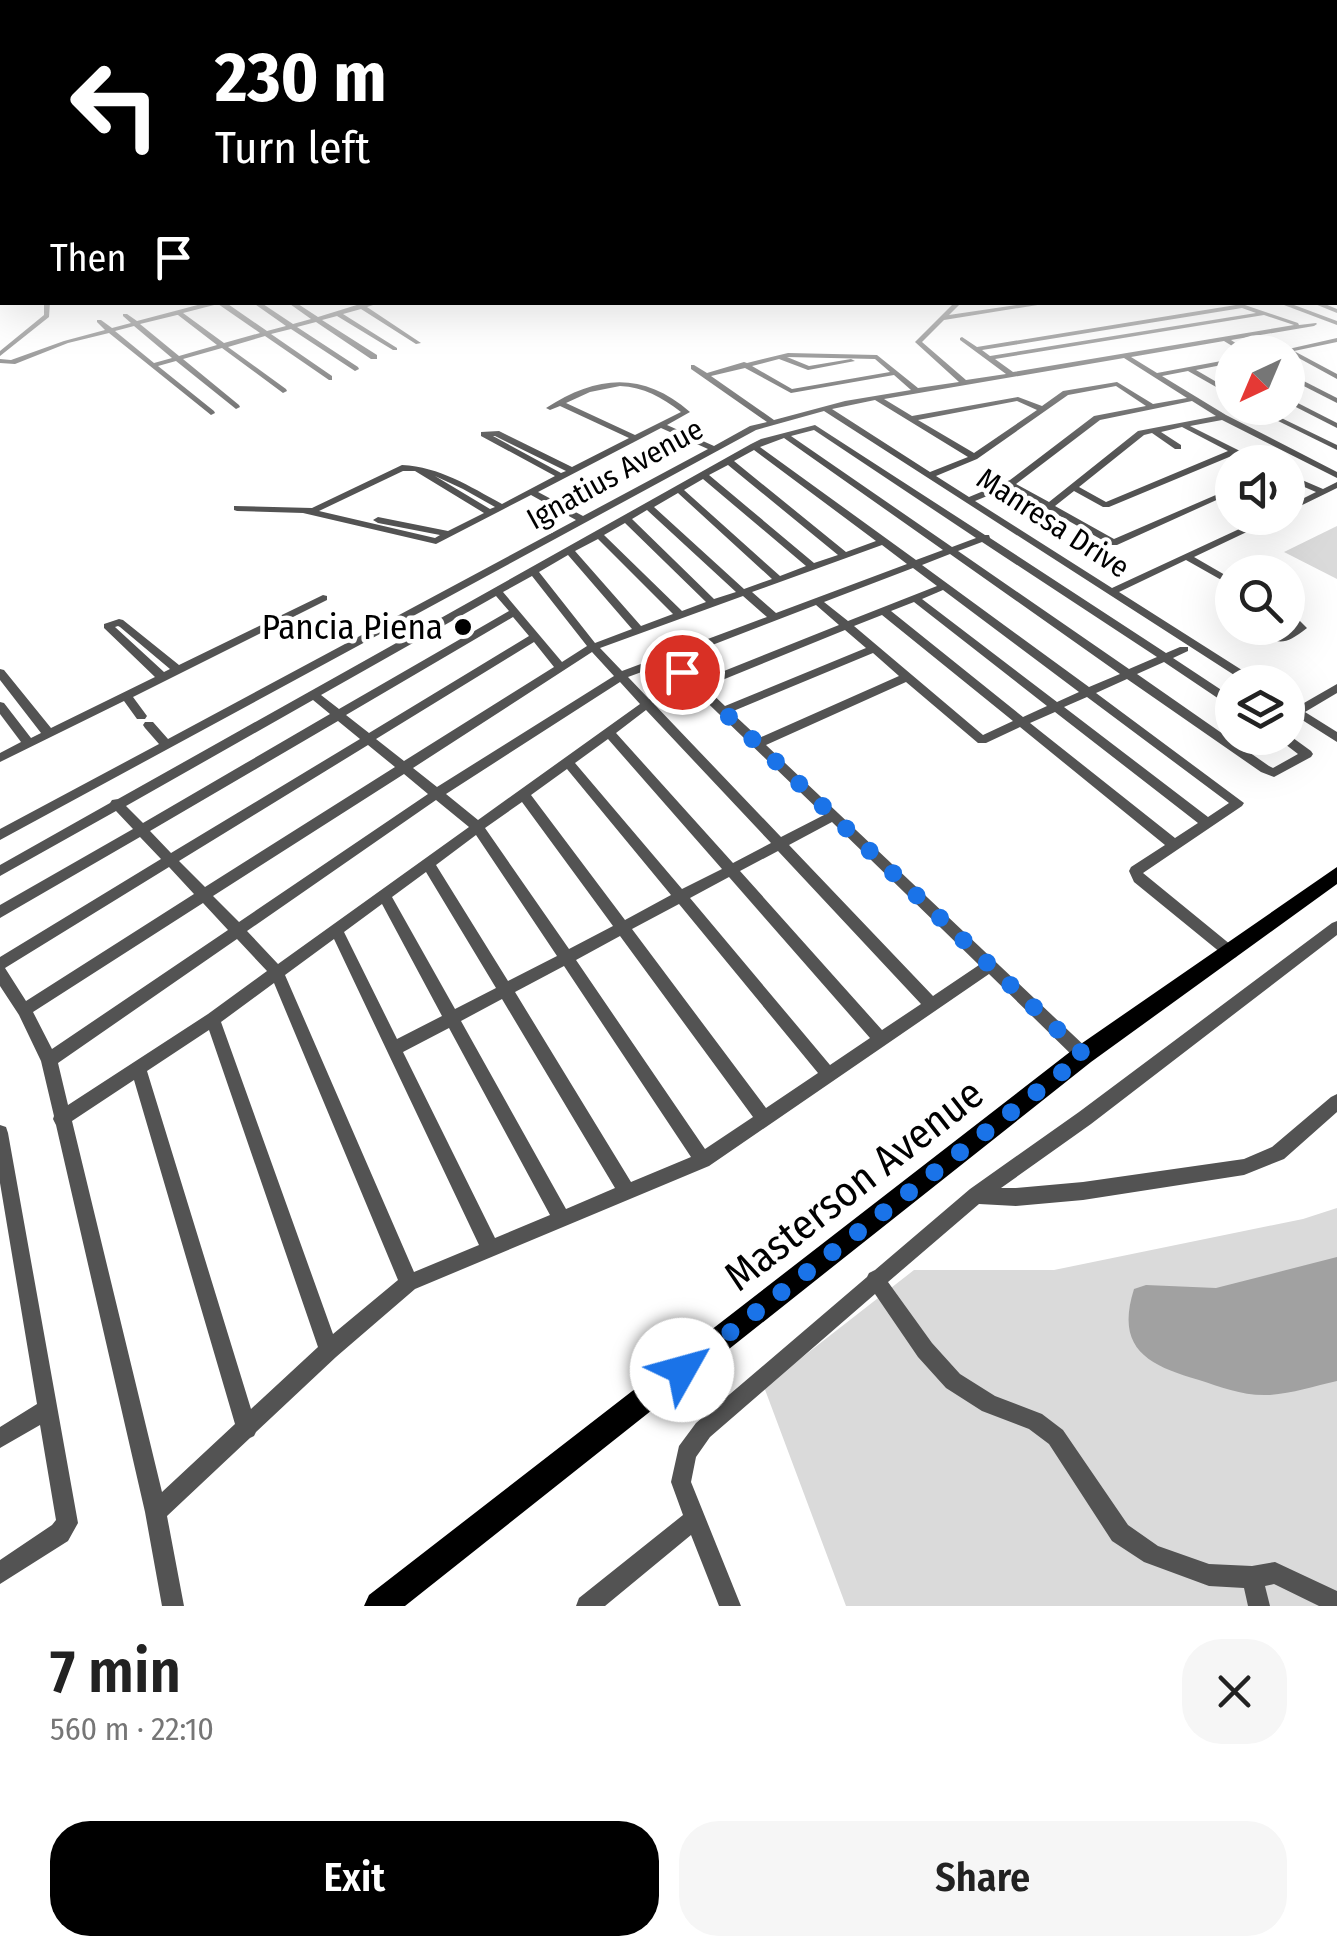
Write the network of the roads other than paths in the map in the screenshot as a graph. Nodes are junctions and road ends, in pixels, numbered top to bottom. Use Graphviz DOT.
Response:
graph roads {
  1 [pos="47,305"];
  2 [pos="189,305"];
  3 [pos="209,305"];
  4 [pos="223,305"];
  5 [pos="259,305"];
  6 [pos="294,305"];
  7 [pos="358,305"];
  8 [pos="371,305"];
  9 [pos="956,305"];
  10 [pos="989,305"];
  11 [pos="1034,305"];
  12 [pos="1287,305"];
  13 [pos="362,308"];
  14 [pos="195,309"];
  15 [pos="1163,309"];
  16 [pos="990,312"];
  17 [pos="1266,313"];
  18 [pos="180,314"];
  19 [pos="338,314"];
  20 [pos="126,315"];
  21 [pos="1176,316"];
  22 [pos="945,318"];
  23 [pos="317,320"];
  24 [pos="99,321"];
  25 [pos="1337,323"];
  26 [pos="1314,324"];
  27 [pos="138,325"];
  28 [pos="1301,326"];
  29 [pos="290,327"];
  30 [pos="113,332"];
  31 [pos="1148,332"];
  32 [pos="262,334"];
  33 [pos="1242,335"];
  34 [pos="962,339"];
  35 [pos="1215,339"];
  36 [pos="1337,340"];
  37 [pos="418,343"];
  38 [pos="221,346"];
  39 [pos="1305,346"];
  40 [pos="1174,347"];
  41 [pos="395,349"];
  42 [pos="976,349"];
  43 [pos="1125,356"];
  44 [pos="374,357"];
  45 [pos="0,358"];
  46 [pos="179,358"];
  47 [pos="988,358"];
  48 [pos="1305,360"];
  49 [pos="1337,362"];
  50 [pos="744,364"];
  51 [pos="1215,364"];
  52 [pos="155,365"];
  53 [pos="1316,366"];
  54 [pos="694,367"];
  55 [pos="1190,368"];
  56 [pos="355,369"];
  57 [pos="896,373"];
  58 [pos="706,374"];
  59 [pos="1155,374"];
  60 [pos="1012,375"];
  61 [pos="329,378"];
  62 [pos="1337,381"];
  63 [pos="964,382"];
  64 [pos="1215,383"];
  65 [pos="1305,384"];
  66 [pos="1316,389"];
  67 [pos="282,391"];
  68 [pos="917,391"];
  69 [pos="877,398"];
  70 [pos="1192,399"];
  71 [pos="1337,401"];
  72 [pos="564,405"];
  73 [pos="1150,406"];
  74 [pos="236,407"];
  75 [pos="825,408"];
  76 [pos="1041,409"];
  77 [pos="1305,409"];
  78 [pos="212,413"];
  79 [pos="1215,413"];
  80 [pos="1215,418"];
  81 [pos="910,419"];
  82 [pos="772,422"];
  83 [pos="1183,425"];
  84 [pos="1238,425"];
  85 [pos="1290,425"];
  86 [pos="663,426"];
  87 [pos="1337,426"];
  88 [pos="1153,430"];
  89 [pos="786,436"];
  90 [pos="632,441"];
  91 [pos="1220,445"];
  92 [pos="754,446"];
  93 [pos="1178,447"];
  94 [pos="714,448"];
  95 [pos="1337,448"];
  96 [pos="974,457"];
  97 [pos="1215,460"];
  98 [pos="728,461"];
  99 [pos="415,467"];
  100 [pos="573,471"];
  101 [pos="704,474"];
  102 [pos="930,474"];
  103 [pos="1337,475"];
  104 [pos="562,477"];
  105 [pos="1010,484"];
  106 [pos="1305,484"];
  107 [pos="1337,485"];
  108 [pos="1073,487"];
  109 [pos="678,489"];
  110 [pos="532,492"];
  111 [pos="1323,492"];
  112 [pos="1215,498"];
  113 [pos="969,500"];
  114 [pos="1305,501"];
  115 [pos="1050,506"];
  116 [pos="502,507"];
  117 [pos="649,507"];
  118 [pos="237,508"];
  119 [pos="310,510"];
  120 [pos="490,513"];
  121 [pos="626,518"];
  122 [pos="583,520"];
  123 [pos="598,534"];
  124 [pos="1232,535"];
  125 [pos="986,537"];
  126 [pos="884,541"];
  127 [pos="569,550"];
  128 [pos="950,550"];
  129 [pos="844,555"];
  130 [pos="1186,556"];
  131 [pos="915,564"];
  132 [pos="813,567"];
  133 [pos="533,571"];
  134 [pos="1215,573"];
  135 [pos="778,579"];
  136 [pos="945,586"];
  137 [pos="496,591"];
  138 [pos="1113,591"];
  139 [pos="744,592"];
  140 [pos="323,598"];
  141 [pos="916,600"];
  142 [pos="817,601"];
  143 [pos="712,602"];
  144 [pos="515,612"];
  145 [pos="885,612"];
  146 [pos="680,614"];
  147 [pos="774,617"];
  148 [pos="848,626"];
  149 [pos="638,629"];
  150 [pos="534,638"];
  151 [pos="593,647"];
  152 [pos="874,649"];
  153 [pos="1184,649"];
  154 [pos="1166,657"];
  155 [pos="668,658"];
  156 [pos="1226,665"];
  157 [pos="558,666"];
  158 [pos="178,670"];
  159 [pos="0,673"];
  160 [pos="1127,674"];
  161 [pos="620,676"];
  162 [pos="907,677"];
  163 [pos="163,678"];
  164 [pos="696,686"];
  165 [pos="1215,690"];
  166 [pos="1089,692"];
  167 [pos="1335,692"];
  168 [pos="312,694"];
  169 [pos="126,696"];
  170 [pos="648,703"];
  171 [pos="1305,704"];
  172 [pos="0,706"];
  173 [pos="1058,708"];
  174 [pos="722,711"];
  175 [pos="338,715"];
  176 [pos="1305,717"];
  177 [pos="1024,724"];
  178 [pos="609,732"];
  179 [pos="49,734"];
  180 [pos="1215,735"];
  181 [pos="369,738"];
  182 [pos="1337,738"];
  183 [pos="759,743"];
  184 [pos="29,744"];
  185 [pos="166,745"];
  186 [pos="1305,753"];
  187 [pos="1243,755"];
  188 [pos="0,758"];
  189 [pos="568,762"];
  190 [pos="403,764"];
  191 [pos="438,792"];
  192 [pos="523,794"];
  193 [pos="116,804"];
  194 [pos="832,817"];
  195 [pos="1208,824"];
  196 [pos="477,826"];
  197 [pos="141,829"];
  198 [pos="0,836"];
  199 [pos="779,845"];
  200 [pos="1174,845"];
  201 [pos="172,861"];
  202 [pos="428,863"];
  203 [pos="0,871"];
  204 [pos="729,872"];
  205 [pos="1337,874"];
  206 [pos="200,894"];
  207 [pos="384,895"];
  208 [pos="678,898"];
  209 [pos="0,912"];
  210 [pos="625,927"];
  211 [pos="1337,927"];
  212 [pos="336,929"];
  213 [pos="238,932"];
  214 [pos="1231,953"];
  215 [pos="567,959"];
  216 [pos="0,964"];
  217 [pos="988,967"];
  218 [pos="277,972"];
  219 [pos="0,973"];
  220 [pos="506,991"];
  221 [pos="933,1006"];
  222 [pos="24,1010"];
  223 [pos="213,1019"];
  224 [pos="453,1021"];
  225 [pos="881,1040"];
  226 [pos="396,1048"];
  227 [pos="1084,1055"];
  228 [pos="49,1060"];
  229 [pos="140,1069"];
  230 [pos="829,1075"];
  231 [pos="1337,1102"];
  232 [pos="764,1118"];
  233 [pos="61,1119"];
  234 [pos="0,1133"];
  235 [pos="703,1160"];
  236 [pos="626,1191"];
  237 [pos="976,1195"];
  238 [pos="562,1219"];
  239 [pos="490,1248"];
  240 [pos="875,1280"];
  241 [pos="409,1283"];
  242 [pos="330,1350"];
  243 [pos="46,1410"];
  244 [pos="246,1429"];
  245 [pos="0,1438"];
  246 [pos="156,1512"];
  247 [pos="695,1520"];
  248 [pos="0,1573"];
  249 [pos="1252,1578"];
  250 [pos="1337,1603"];
  251 [pos="386,1604"];
  252 [pos="591,1605"];
  253 [pos="173,1606"];
  254 [pos="730,1606"];
  255 [pos="1259,1606"];
  1 -- 45 [label="street"];
  2 -- 14 [label="street"];
  3 -- 14 [label="street"];
  4 -- 32 [label="street"];
  5 -- 29 [label="street"];
  6 -- 23 [label="street"];
  7 -- 13 [label="street"];
  8 -- 13 [label="street"];
  9 -- 22 [label="street"];
  10 -- 16 [label="street"];
  11 -- 16 [label="street"];
  12 -- 25 [label="street"];
  13 -- 19 [label="street"];
  13 -- 37 [label="street"];
  14 -- 18 [label="street"];
  15 -- 21 [label="street"];
  16 -- 22 [label="street"];
  17 -- 21 [label="street"];
  17 -- 28 [label="street"];
  17 -- 31 [label="street"];
  18 -- 27 [label="street"];
  18 -- 38 [label="street"];
  19 -- 23 [label="street"];
  19 -- 41 [label="street"];
  20 -- 27 [label="street"];
  21 -- 42 [label="street"];
  22 -- 63 [label="street"];
  23 -- 29 [label="street"];
  23 -- 44 [label="street"];
  24 -- 30 [label="street"];
  26 -- 28 [label="street, Ignatius Avenue"];
  27 -- 30 [label="street"];
  27 -- 46 [label="street"];
  28 -- 33 [label="street, Ignatius Avenue"];
  29 -- 32 [label="street"];
  29 -- 56 [label="street"];
  30 -- 45 [label="street"];
  30 -- 52 [label="street"];
  31 -- 40 [label="street"];
  31 -- 47 [label="street"];
  32 -- 38 [label="street"];
  32 -- 61 [label="street"];
  34 -- 42 [label="street"];
  35 -- 40 [label="street, Ignatius Avenue"];
  36 -- 39 [label="street"];
  38 -- 46 [label="street"];
  38 -- 67 [label="street"];
  40 -- 43 [label="street, Ignatius Avenue"];
  42 -- 47 [label="street"];
  43 -- 59 [label="street"];
  43 -- 60 [label="street, Ignatius Avenue"];
  46 -- 52 [label="street"];
  46 -- 74 [label="street"];
  47 -- 60 [label="street"];
  48 -- 53 [label="street"];
  49 -- 53 [label="street"];
  50 -- 57 [label="street"];
  50 -- 57 [label="street"];
  50 -- 58 [label="street"];
  51 -- 55 [label="street"];
  52 -- 78 [label="street"];
  53 -- 62 [label="street"];
  54 -- 58 [label="street"];
  55 -- 59 [label="street"];
  55 -- 64 [label="street"];
  57 -- 68 [label="street"];
  58 -- 82 [label="street"];
  59 -- 70 [label="street"];
  60 -- 63 [label="street, Ignatius Avenue"];
  62 -- 66 [label="street"];
  63 -- 68 [label="street, Ignatius Avenue"];
  65 -- 66 [label="street"];
  66 -- 71 [label="street"];
  68 -- 69 [label="street, Ignatius Avenue"];
  69 -- 75 [label="street, Ignatius Avenue"];
  69 -- 81 [label="street"];
  70 -- 73 [label="street"];
  70 -- 79 [label="street"];
  72 -- 86 [label="street"];
  72 -- 90 [label="street"];
  72 -- 90 [label="street"];
  73 -- 76 [label="street"];
  73 -- 105 [label="street"];
  75 -- 82 [label="street, Ignatius Avenue"];
  75 -- 102 [label="street, Manresa Drive"];
  76 -- 81 [label="street"];
  76 -- 96 [label="street"];
  77 -- 87 [label="street"];
  80 -- 83 [label="street"];
  81 -- 96 [label="street"];
  82 -- 94 [label="street, Ignatius Avenue"];
  83 -- 88 [label="street"];
  83 -- 91 [label="street"];
  84 -- 103 [label="street"];
  85 -- 95 [label="street"];
  86 -- 90 [label="street"];
  86 -- 94 [label="street"];
  88 -- 93 [label="street"];
  88 -- 108 [label="street"];
  89 -- 92 [label="street"];
  89 -- 125 [label="street"];
  89 -- 128 [label="street"];
  90 -- 100 [label="street"];
  92 -- 98 [label="street"];
  92 -- 126 [label="street"];
  94 -- 122 [label="street, Ignatius Avenue"];
  96 -- 102 [label="street"];
  97 -- 108 [label="street"];
  98 -- 101 [label="street"];
  98 -- 129 [label="street"];
  99 -- 116 [label="street"];
  99 -- 119 [label="street"];
  99 -- 120 [label="street"];
  100 -- 104 [label="street"];
  100 -- 104 [label="street"];
  101 -- 109 [label="street"];
  101 -- 132 [label="street"];
  102 -- 113 [label="street, Manresa Drive"];
  104 -- 110 [label="street"];
  105 -- 113 [label="street"];
  105 -- 115 [label="street"];
  106 -- 111 [label="street"];
  107 -- 111 [label="street"];
  108 -- 115 [label="street"];
  109 -- 117 [label="street"];
  109 -- 135 [label="street"];
  110 -- 116 [label="street"];
  110 -- 122 [label="street"];
  111 -- 114 [label="street"];
  112 -- 115 [label="street"];
  113 -- 138 [label="street, Manresa Drive"];
  116 -- 120 [label="street"];
  117 -- 121 [label="street"];
  117 -- 139 [label="street"];
  118 -- 119 [label="street"];
  119 -- 120 [label="street"];
  121 -- 123 [label="street"];
  121 -- 143 [label="street"];
  122 -- 185 [label="street, Ignatius Avenue"];
  123 -- 127 [label="street"];
  123 -- 146 [label="street"];
  124 -- 130 [label="street"];
  125 -- 128 [label="street"];
  125 -- 154 [label="street"];
  126 -- 129 [label="street"];
  126 -- 131 [label="street"];
  127 -- 133 [label="street"];
  127 -- 149 [label="street"];
  128 -- 131 [label="street"];
  128 -- 160 [label="street"];
  129 -- 132 [label="street"];
  130 -- 134 [label="street"];
  130 -- 138 [label="street"];
  131 -- 136 [label="street"];
  131 -- 142 [label="street"];
  132 -- 135 [label="street"];
  133 -- 137 [label="street"];
  133 -- 151 [label="street"];
  135 -- 139 [label="street"];
  136 -- 141 [label="street"];
  136 -- 166 [label="street"];
  137 -- 144 [label="street"];
  137 -- 168 [label="street"];
  138 -- 156 [label="street, Manresa Drive"];
  139 -- 143 [label="street"];
  139 -- 147 [label="street"];
  140 -- 158 [label="street"];
  141 -- 145 [label="street"];
  141 -- 173 [label="street"];
  142 -- 147 [label="street"];
  142 -- 148 [label="street"];
  143 -- 146 [label="street"];
  144 -- 150 [label="street"];
  144 -- 175 [label="street"];
  145 -- 148 [label="street"];
  145 -- 177 [label="street"];
  146 -- 149 [label="street"];
  147 -- 155 [label="street"];
  148 -- 152 [label="street"];
  148 -- 164 [label="street"];
  149 -- 151 [label="street"];
  150 -- 157 [label="street"];
  150 -- 181 [label="street"];
  151 -- 157 [label="street"];
  151 -- 161 [label="street"];
  152 -- 162 [label="street"];
  152 -- 174 [label="street"];
  153 -- 154 [label="street"];
  154 -- 160 [label="street"];
  154 -- 165 [label="street"];
  155 -- 161 [label="street"];
  155 -- 164 [label="street"];
  157 -- 190 [label="street"];
  158 -- 163 [label="street"];
  158 -- 163 [label="street"];
  159 -- 179 [label="street"];
  160 -- 166 [label="street"];
  160 -- 180 [label="street"];
  161 -- 170 [label="street"];
  161 -- 191 [label="street"];
  162 -- 177 [label="street"];
  162 -- 183 [label="street"];
  163 -- 169 [label="street"];
  164 -- 174 [label="street"];
  166 -- 173 [label="street"];
  166 -- 195 [label="street"];
  167 -- 171 [label="street"];
  168 -- 175 [label="street"];
  168 -- 193 [label="street"];
  169 -- 179 [label="street"];
  169 -- 185 [label="street"];
  170 -- 178 [label="street"];
  170 -- 199 [label="street"];
  172 -- 184 [label="street"];
  173 -- 177 [label="street"];
  173 -- 195 [label="street"];
  174 -- 183 [label="street"];
  175 -- 181 [label="street"];
  175 -- 197 [label="street"];
  176 -- 182 [label="street"];
  177 -- 200 [label="street"];
  178 -- 189 [label="street"];
  178 -- 204 [label="street"];
  179 -- 184 [label="street"];
  181 -- 190 [label="street"];
  181 -- 201 [label="street"];
  183 -- 194 [label="street"];
  184 -- 188 [label="street"];
  185 -- 198 [label="street, Ignatius Avenue"];
  186 -- 187 [label="street"];
  189 -- 192 [label="street"];
  189 -- 208 [label="street"];
  190 -- 191 [label="street"];
  190 -- 206 [label="street"];
  191 -- 196 [label="street"];
  191 -- 213 [label="street"];
  192 -- 196 [label="street"];
  192 -- 210 [label="street"];
  193 -- 197 [label="street"];
  193 -- 203 [label="street"];
  194 -- 199 [label="street"];
  194 -- 217 [label="street"];
  195 -- 200 [label="street"];
  196 -- 202 [label="street"];
  196 -- 215 [label="street"];
  197 -- 201 [label="street"];
  197 -- 209 [label="street"];
  199 -- 204 [label="street"];
  199 -- 221 [label="street"];
  200 -- 214 [label="street"];
  201 -- 206 [label="street"];
  201 -- 216 [label="street"];
  202 -- 207 [label="street"];
  202 -- 220 [label="street"];
  204 -- 208 [label="street"];
  204 -- 225 [label="street"];
  205 -- 214 [label="main road, Masterson Avenue"];
  206 -- 213 [label="street"];
  206 -- 222 [label="street"];
  207 -- 212 [label="street"];
  207 -- 224 [label="street"];
  208 -- 210 [label="street"];
  208 -- 230 [label="street"];
  210 -- 215 [label="street"];
  210 -- 232 [label="street"];
  211 -- 237 [label="street"];
  212 -- 218 [label="street"];
  212 -- 226 [label="street"];
  213 -- 218 [label="street"];
  213 -- 228 [label="street"];
  214 -- 227 [label="main road, Masterson Avenue"];
  215 -- 220 [label="street"];
  215 -- 235 [label="street"];
  217 -- 221 [label="street"];
  217 -- 227 [label="street"];
  218 -- 223 [label="street"];
  218 -- 241 [label="street"];
  219 -- 222 [label="street"];
  220 -- 224 [label="street"];
  220 -- 236 [label="street"];
  221 -- 225 [label="street"];
  222 -- 228 [label="street"];
  223 -- 229 [label="street"];
  223 -- 242 [label="street"];
  224 -- 226 [label="street"];
  224 -- 238 [label="street"];
  225 -- 230 [label="street"];
  226 -- 239 [label="street"];
  227 -- 251 [label="main road, Masterson Avenue"];
  228 -- 233 [label="street"];
  229 -- 233 [label="street"];
  229 -- 244 [label="street"];
  230 -- 232 [label="street"];
  231 -- 237 [label="street"];
  232 -- 235 [label="street"];
  233 -- 246 [label="street"];
  234 -- 243 [label="street"];
  235 -- 236 [label="street"];
  236 -- 238 [label="street"];
  237 -- 240 [label="street"];
  238 -- 239 [label="street"];
  239 -- 241 [label="street"];
  240 -- 247 [label="street"];
  240 -- 249 [label="street"];
  241 -- 242 [label="street"];
  242 -- 244 [label="street"];
  243 -- 245 [label="street"];
  243 -- 248 [label="street"];
  244 -- 246 [label="street"];
  246 -- 253 [label="street"];
  247 -- 252 [label="street"];
  247 -- 254 [label="street"];
  249 -- 250 [label="street"];
  249 -- 255 [label="street"];
}
